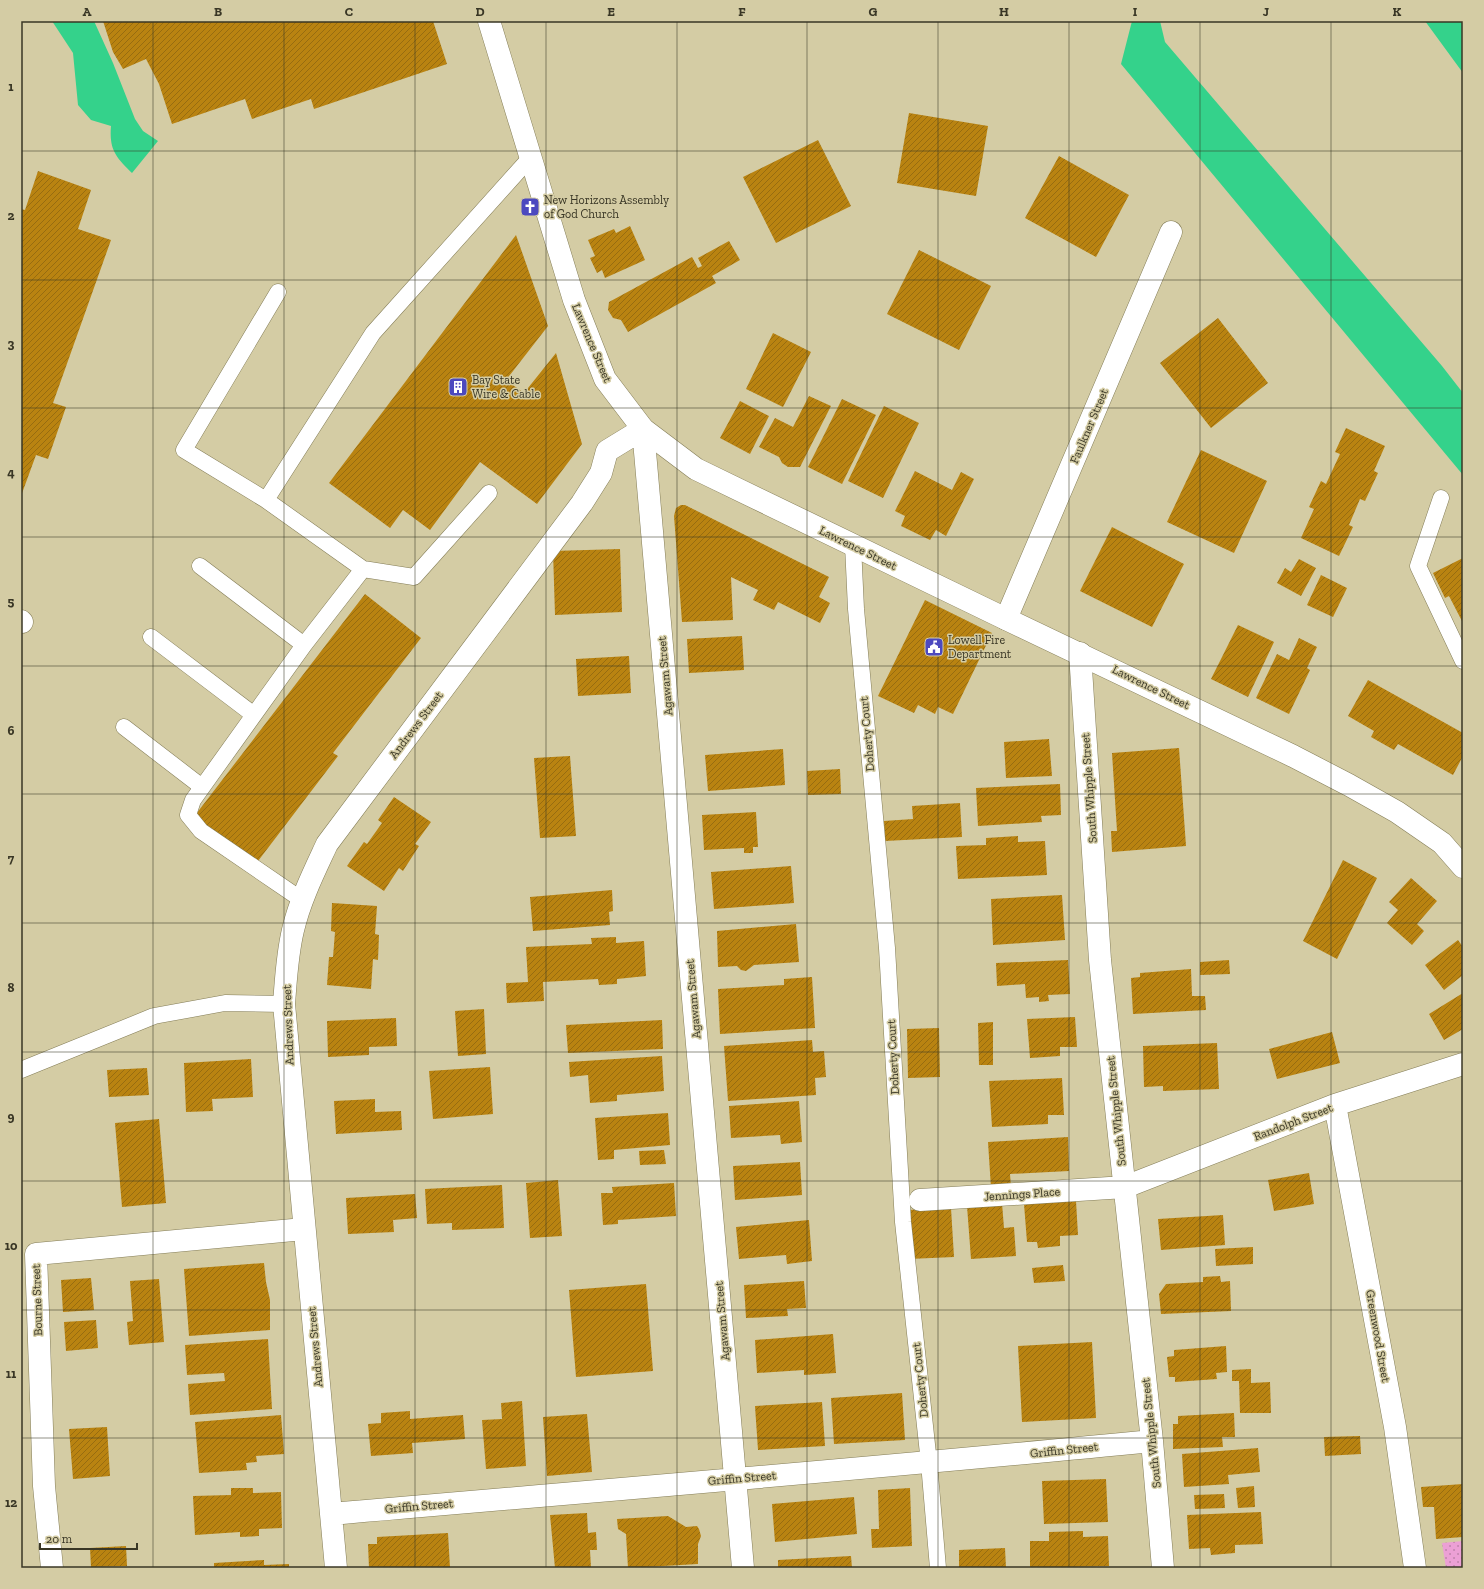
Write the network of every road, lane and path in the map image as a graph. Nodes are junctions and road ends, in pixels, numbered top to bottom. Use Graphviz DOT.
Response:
graph roads {
  1 [pos="489,21"];
  2 [pos="530,158"];
  3 [pos="1171,232"];
  4 [pos="278,292"];
  5 [pos="643,429"];
  6 [pos="489,493"];
  7 [pos="1441,498"];
  8 [pos="266,500"];
  9 [pos="853,545"];
  10 [pos="200,566"];
  11 [pos="363,570"];
  12 [pos="1006,619"];
  13 [pos="151,637"];
  14 [pos="304,645"];
  15 [pos="1080,653"];
  16 [pos="1463,661"];
  17 [pos="254,715"];
  18 [pos="124,727"];
  19 [pos="202,787"];
  20 [pos="1463,867"];
  21 [pos="302,900"];
  22 [pos="284,1004"];
  23 [pos="1463,1064"];
  24 [pos="21,1070"];
  25 [pos="1336,1105"];
  26 [pos="1125,1187"];
  27 [pos="920,1200"];
  28 [pos="304,1229"];
  29 [pos="1152,1441"];
  30 [pos="929,1463"];
  31 [pos="735,1478"];
  32 [pos="331,1514"];
  33 [pos="52,1568"];
  34 [pos="336,1568"];
  35 [pos="743,1568"];
  36 [pos="938,1568"];
  37 [pos="1163,1568"];
  38 [pos="1415,1568"];
  1 -- 2 [label="street, Lawrence Street"];
  2 -- 5 [label="street, Lawrence Street"];
  2 -- 8 [label="lane"];
  3 -- 12 [label="street, Faulkner Street"];
  4 -- 8 [label="lane"];
  5 -- 9 [label="street, Lawrence Street"];
  5 -- 21 [label="street, Andrews Street"];
  5 -- 31 [label="street, Agawam Street"];
  6 -- 11 [label="lane"];
  7 -- 16 [label="lane"];
  8 -- 11 [label="lane"];
  9 -- 12 [label="street, Lawrence Street"];
  9 -- 30 [label="lane, Doherty Court"];
  10 -- 14 [label="lane"];
  11 -- 14 [label="lane"];
  12 -- 15 [label="street, Lawrence Street"];
  13 -- 17 [label="lane"];
  14 -- 17 [label="lane"];
  15 -- 20 [label="street, Lawrence Street"];
  15 -- 26 [label="street, South Whipple Street"];
  17 -- 19 [label="lane"];
  18 -- 19 [label="lane"];
  19 -- 21 [label="lane"];
  21 -- 22 [label="street, Andrews Street"];
  22 -- 24 [label="lane"];
  22 -- 28 [label="street, Andrews Street"];
  23 -- 25 [label="street, Randolph Street"];
  25 -- 26 [label="street, Randolph Street"];
  25 -- 38 [label="street, Greenwood Street"];
  26 -- 27 [label="street, Jennings Place"];
  26 -- 29 [label="street, South Whipple Street"];
  28 -- 32 [label="street, Andrews Street"];
  28 -- 33 [label="street, Bourne Street"];
  29 -- 30 [label="street, Griffin Street"];
  29 -- 37 [label="street, South Whipple Street"];
  30 -- 31 [label="street, Griffin Street"];
  30 -- 36 [label="lane, Doherty Court"];
  31 -- 32 [label="street, Griffin Street"];
  31 -- 35 [label="street, Agawam Street"];
  32 -- 34 [label="street, Andrews Street"];
}
